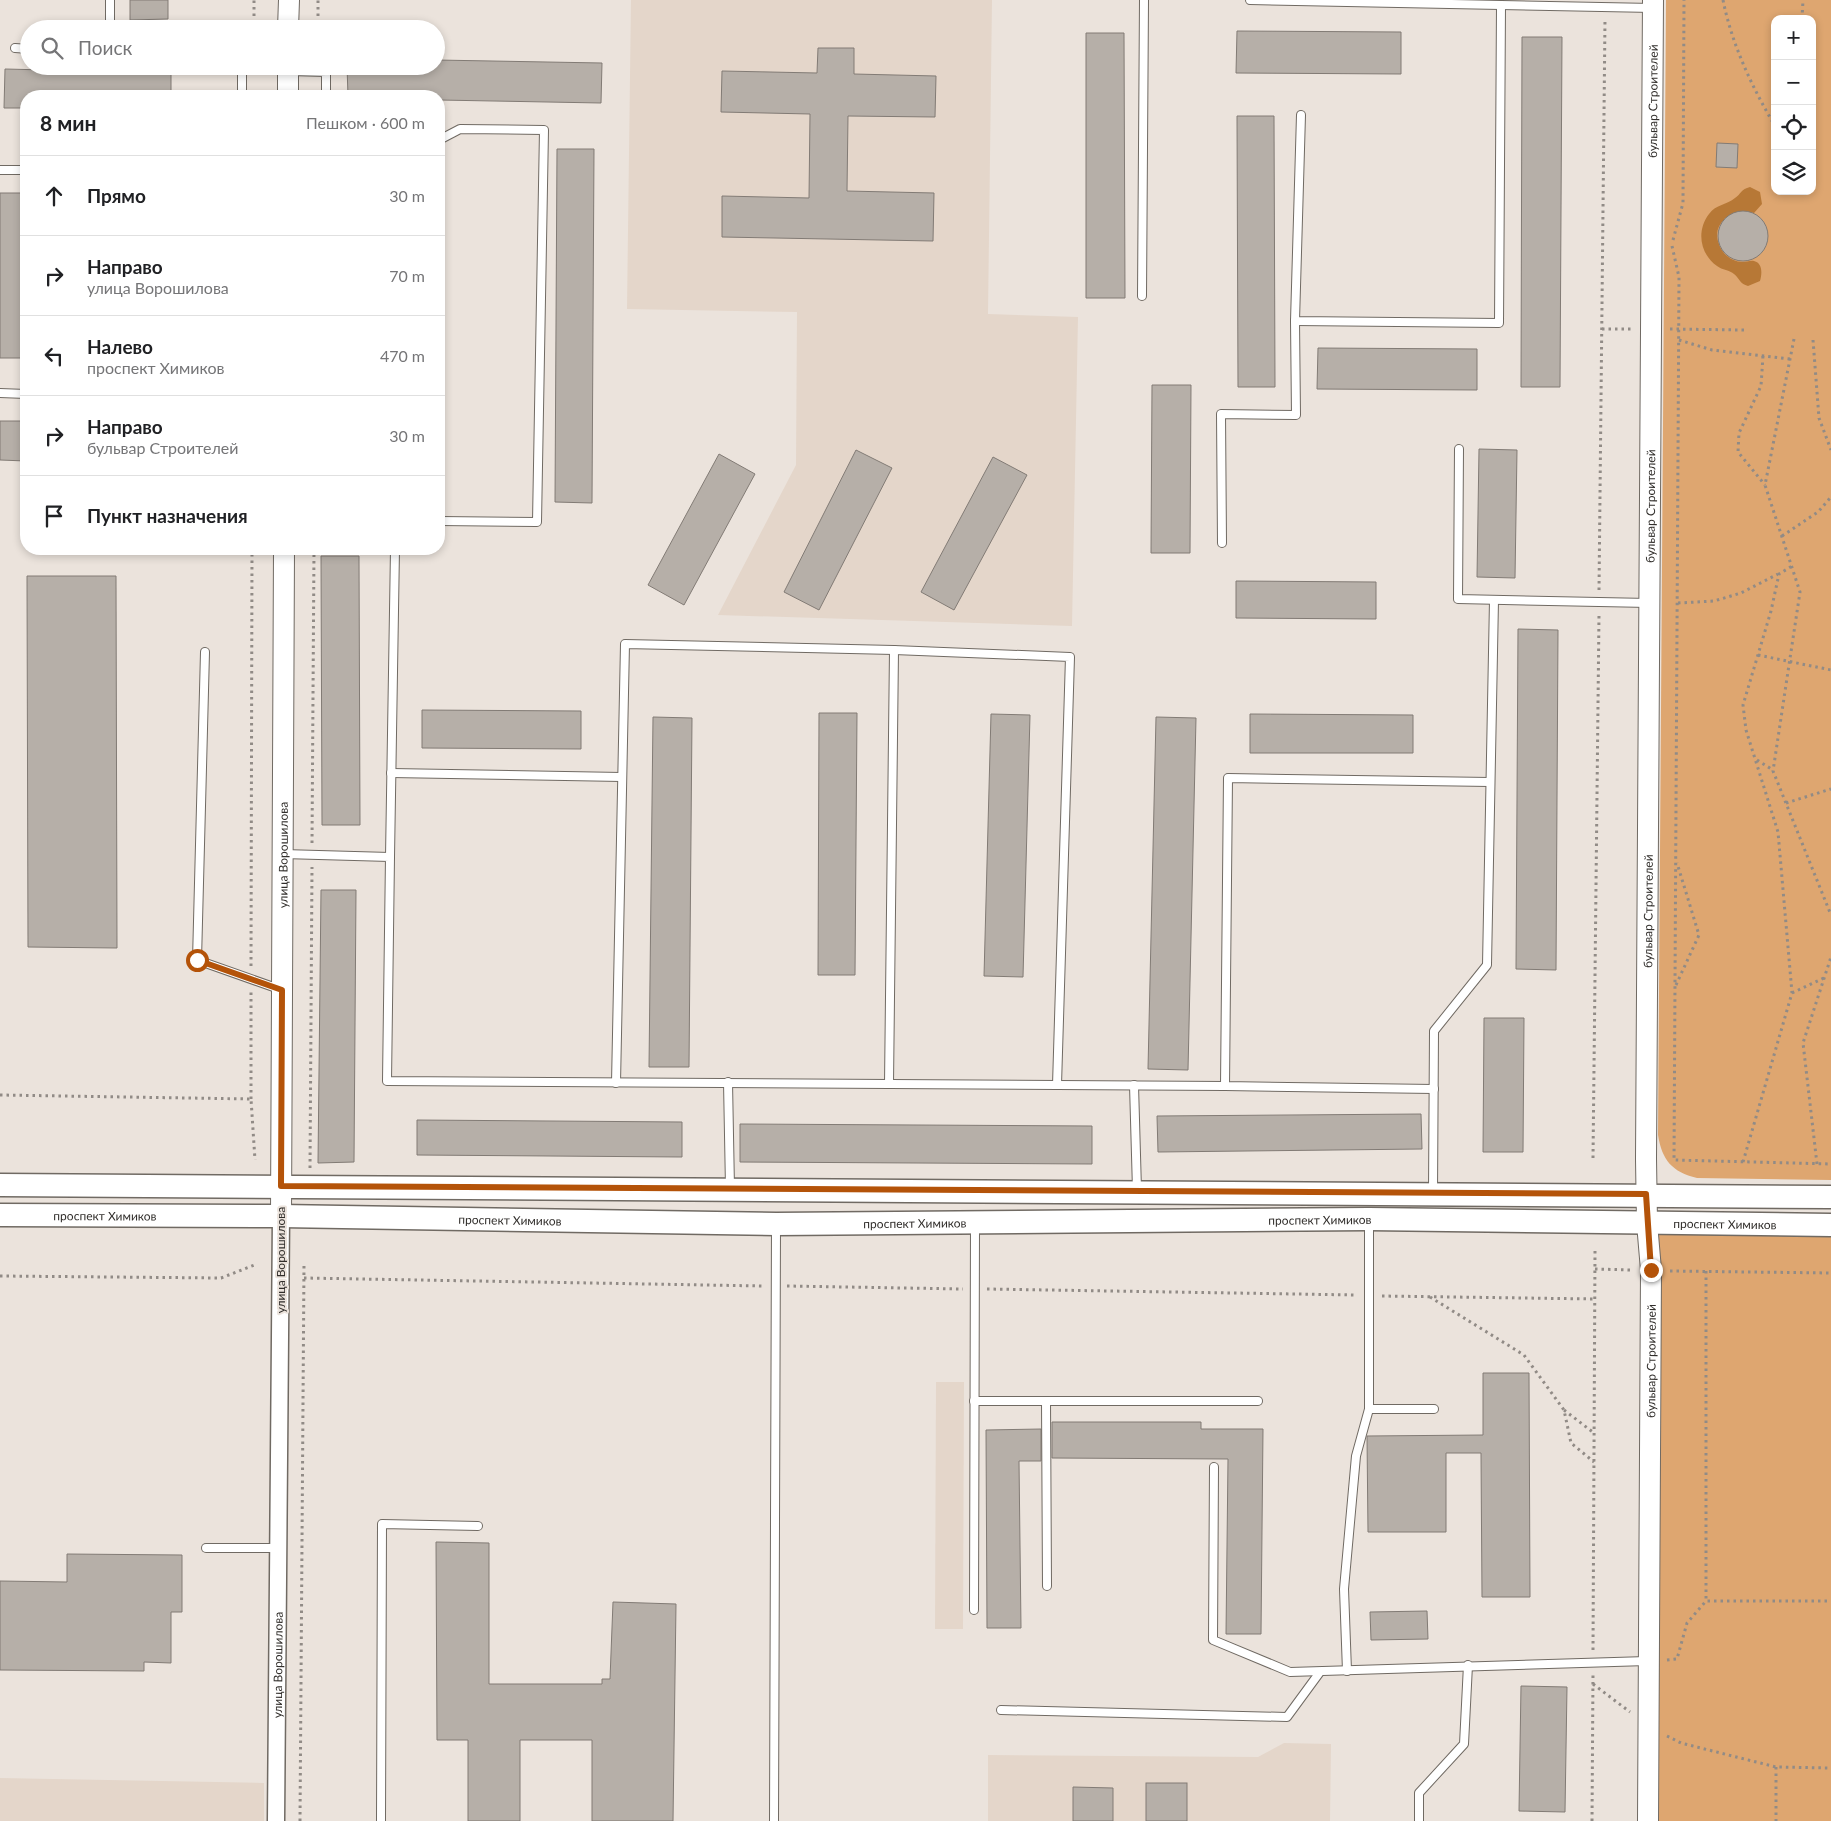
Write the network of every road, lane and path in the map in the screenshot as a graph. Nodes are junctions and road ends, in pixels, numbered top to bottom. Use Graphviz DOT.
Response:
graph roads {
  1 [pos="110,0"];
  2 [pos="254,0"];
  3 [pos="289,0"];
  4 [pos="318,0"];
  5 [pos="1144,0"];
  6 [pos="1250,0"];
  7 [pos="1684,0"];
  8 [pos="1723,0"];
  9 [pos="1803,0"];
  10 [pos="1460,2"];
  11 [pos="1653,4"];
  12 [pos="1501,6"];
  13 [pos="1605,8"];
  14 [pos="1802,15"];
  15 [pos="110,20"];
  16 [pos="254,20"];
  17 [pos="288,20"];
  18 [pos="318,20"];
  19 [pos="15,48"];
  20 [pos="20,48"];
  21 [pos="242,75"];
  22 [pos="288,75"];
  23 [pos="326,75"];
  24 [pos="242,90"];
  25 [pos="288,90"];
  26 [pos="326,90"];
  27 [pos="1301,115"];
  28 [pos="1771,119"];
  29 [pos="445,137"];
  30 [pos="0,170"];
  31 [pos="20,170"];
  32 [pos="1142,296"];
  33 [pos="1295,321"];
  34 [pos="1637,328"];
  35 [pos="1602,329"];
  36 [pos="1662,329"];
  37 [pos="1679,330"];
  38 [pos="1744,330"];
  39 [pos="1794,339"];
  40 [pos="1679,340"];
  41 [pos="1812,340"];
  42 [pos="1763,356"];
  43 [pos="1790,359"];
  44 [pos="0,393"];
  45 [pos="20,394"];
  46 [pos="1459,449"];
  47 [pos="1831,450"];
  48 [pos="1765,485"];
  49 [pos="1831,497"];
  50 [pos="445,521"];
  51 [pos="1782,536"];
  52 [pos="1222,542"];
  53 [pos="252,555"];
  54 [pos="284,555"];
  55 [pos="395,555"];
  56 [pos="1792,566"];
  57 [pos="1779,574"];
  58 [pos="1494,600"];
  59 [pos="1599,602"];
  60 [pos="1649,603"];
  61 [pos="1677,603"];
  62 [pos="894,650"];
  63 [pos="206,652"];
  64 [pos="1758,655"];
  65 [pos="1790,662"];
  66 [pos="1831,670"];
  67 [pos="1756,760"];
  68 [pos="1773,771"];
  69 [pos="391,773"];
  70 [pos="622,777"];
  71 [pos="1490,782"];
  72 [pos="1831,789"];
  73 [pos="1786,803"];
  74 [pos="283,854"];
  75 [pos="390,857"];
  76 [pos="1676,860"];
  77 [pos="1831,916"];
  78 [pos="1831,957"];
  79 [pos="1824,978"];
  80 [pos="251,979"];
  81 [pos="1675,988"];
  82 [pos="282,990"];
  83 [pos="1792,993"];
  84 [pos="728,1082"];
  85 [pos="616,1083"];
  86 [pos="889,1084"];
  87 [pos="1057,1085"];
  88 [pos="1134,1085"];
  89 [pos="1225,1086"];
  90 [pos="1434,1089"];
  91 [pos="0,1095"];
  92 [pos="251,1099"];
  93 [pos="1593,1158"];
  94 [pos="254,1160"];
  95 [pos="1743,1162"];
  96 [pos="1817,1164"];
  97 [pos="1831,1164"];
  98 [pos="0,1185"];
  99 [pos="281,1186"];
  100 [pos="730,1188"];
  101 [pos="1137,1192"];
  102 [pos="1433,1194"];
  103 [pos="1646,1194"];
  104 [pos="1831,1196"];
  105 [pos="0,1215"];
  106 [pos="280,1216"];
  107 [pos="1369,1219"];
  108 [pos="975,1222"];
  109 [pos="1647,1223"];
  110 [pos="776,1224"];
  111 [pos="1831,1225"];
  112 [pos="1595,1251"];
  113 [pos="257,1264"];
  114 [pos="304,1264"];
  115 [pos="1595,1270"];
  116 [pos="1651,1270"];
  117 [pos="1706,1271"];
  118 [pos="1831,1273"];
  119 [pos="0,1276"];
  120 [pos="304,1278"];
  121 [pos="776,1286"];
  122 [pos="975,1289"];
  123 [pos="1369,1296"];
  124 [pos="1429,1296"];
  125 [pos="1595,1299"];
  126 [pos="1046,1401"];
  127 [pos="1258,1401"];
  128 [pos="974,1402"];
  129 [pos="1369,1409"];
  130 [pos="1434,1409"];
  131 [pos="1564,1410"];
  132 [pos="1594,1434"];
  133 [pos="1594,1462"];
  134 [pos="1214,1467"];
  135 [pos="478,1526"];
  136 [pos="206,1548"];
  137 [pos="278,1548"];
  138 [pos="1047,1586"];
  139 [pos="1706,1601"];
  140 [pos="1831,1602"];
  141 [pos="974,1610"];
  142 [pos="1649,1661"];
  143 [pos="1593,1662"];
  144 [pos="1468,1665"];
  145 [pos="1347,1671"];
  146 [pos="1320,1672"];
  147 [pos="1593,1684"];
  148 [pos="1001,1710"];
  149 [pos="1648,1726"];
  150 [pos="1776,1767"];
  151 [pos="1831,1768"];
  152 [pos="276,1821"];
  153 [pos="300,1821"];
  154 [pos="381,1821"];
  155 [pos="774,1821"];
  156 [pos="1419,1821"];
  157 [pos="1592,1821"];
  158 [pos="1648,1821"];
  159 [pos="1776,1821"];
  1 -- 15 [label="lane"];
  2 -- 16 [label="path"];
  3 -- 17 [label="street"];
  4 -- 18 [label="path"];
  5 -- 32 [label="lane"];
  6 -- 10 [label="lane"];
  7 -- 37 [label="path"];
  8 -- 28 [label="path"];
  9 -- 14 [label="path"];
  10 -- 12 [label="lane"];
  11 -- 13 [label="lane"];
  11 -- 60 [label="street, бульвар Строителей"];
  12 -- 13 [label="lane"];
  12 -- 33 [label="lane"];
  13 -- 35 [label="path"];
  19 -- 20 [label="lane"];
  21 -- 24 [label="lane"];
  22 -- 25 [label="street"];
  23 -- 26 [label="lane"];
  27 -- 33 [label="lane"];
  29 -- 50 [label="lane"];
  30 -- 31 [label="lane"];
  33 -- 52 [label="lane"];
  34 -- 35 [label="path"];
  35 -- 59 [label="path"];
  36 -- 37 [label="path"];
  37 -- 38 [label="path"];
  37 -- 40 [label="path"];
  39 -- 43 [label="path"];
  40 -- 42 [label="path"];
  40 -- 61 [label="path"];
  41 -- 47 [label="path"];
  42 -- 43 [label="path"];
  42 -- 48 [label="path"];
  43 -- 48 [label="path"];
  44 -- 45 [label="lane"];
  46 -- 58 [label="lane"];
  48 -- 51 [label="path"];
  49 -- 51 [label="path"];
  51 -- 56 [label="path"];
  53 -- 80 [label="path"];
  54 -- 74 [label="street, улица Ворошилова"];
  55 -- 69 [label="lane"];
  56 -- 57 [label="path"];
  56 -- 65 [label="path"];
  57 -- 61 [label="path"];
  57 -- 64 [label="path"];
  58 -- 59 [label="lane"];
  58 -- 71 [label="lane"];
  59 -- 60 [label="lane"];
  59 -- 93 [label="path"];
  60 -- 103 [label="street, бульвар Строителей"];
  61 -- 76 [label="path"];
  62 -- 70 [label="lane"];
  62 -- 86 [label="lane"];
  62 -- 87 [label="lane"];
  63 -- 80 [label="lane"];
  64 -- 65 [label="path"];
  64 -- 67 [label="path"];
  65 -- 66 [label="path"];
  65 -- 68 [label="path"];
  67 -- 68 [label="path"];
  67 -- 83 [label="path"];
  68 -- 73 [label="path"];
  69 -- 70 [label="lane"];
  69 -- 75 [label="lane"];
  70 -- 85 [label="lane"];
  71 -- 89 [label="lane"];
  71 -- 90 [label="lane"];
  72 -- 73 [label="path"];
  73 -- 77 [label="path"];
  74 -- 75 [label="lane"];
  74 -- 82 [label="street, улица Ворошилова"];
  75 -- 85 [label="lane"];
  76 -- 81 [label="path"];
  76 -- 81 [label="path"];
  78 -- 79 [label="path"];
  79 -- 83 [label="path"];
  79 -- 96 [label="path"];
  80 -- 82 [label="lane"];
  80 -- 92 [label="path"];
  81 -- 95 [label="path"];
  82 -- 99 [label="street, улица Ворошилова"];
  83 -- 95 [label="path"];
  84 -- 85 [label="lane"];
  84 -- 86 [label="lane"];
  84 -- 100 [label="lane"];
  86 -- 87 [label="lane"];
  87 -- 88 [label="lane"];
  88 -- 89 [label="lane"];
  88 -- 101 [label="lane"];
  89 -- 90 [label="lane"];
  90 -- 102 [label="lane"];
  91 -- 92 [label="path"];
  92 -- 94 [label="path"];
  95 -- 96 [label="path"];
  96 -- 97 [label="path"];
  98 -- 99 [label="main road"];
  99 -- 100 [label="main road"];
  99 -- 106 [label="street, улица Ворошилова"];
  100 -- 101 [label="main road"];
  101 -- 102 [label="main road"];
  102 -- 103 [label="main road"];
  103 -- 104 [label="main road"];
  103 -- 109 [label="street, бульвар Строителей"];
  105 -- 106 [label="main road, проспект Химиков"];
  106 -- 110 [label="main road, проспект Химиков"];
  106 -- 137 [label="street, улица Ворошилова"];
  107 -- 108 [label="main road, проспект Химиков"];
  107 -- 109 [label="main road, проспект Химиков"];
  107 -- 123 [label="lane"];
  108 -- 110 [label="main road, проспект Химиков"];
  108 -- 122 [label="lane"];
  109 -- 111 [label="main road, проспект Химиков"];
  109 -- 116 [label="street, бульвар Строителей"];
  110 -- 121 [label="lane"];
  112 -- 115 [label="path"];
  113 -- 119 [label="path"];
  114 -- 120 [label="path"];
  115 -- 116 [label="path"];
  115 -- 125 [label="path"];
  116 -- 117 [label="path"];
  116 -- 142 [label="street, бульвар Строителей"];
  117 -- 118 [label="path"];
  117 -- 139 [label="path"];
  120 -- 121 [label="path"];
  120 -- 153 [label="path"];
  121 -- 122 [label="path"];
  121 -- 155 [label="lane"];
  122 -- 123 [label="path"];
  122 -- 128 [label="lane"];
  123 -- 124 [label="path"];
  123 -- 129 [label="lane"];
  124 -- 125 [label="path"];
  124 -- 131 [label="path"];
  125 -- 132 [label="path"];
  126 -- 127 [label="lane"];
  126 -- 128 [label="lane"];
  126 -- 138 [label="lane"];
  128 -- 141 [label="lane"];
  129 -- 130 [label="lane"];
  129 -- 145 [label="lane"];
  131 -- 132 [label="path"];
  131 -- 133 [label="path"];
  132 -- 133 [label="path"];
  133 -- 143 [label="path"];
  134 -- 146 [label="lane"];
  135 -- 154 [label="lane"];
  136 -- 137 [label="lane"];
  137 -- 152 [label="street, улица Ворошилова"];
  139 -- 140 [label="path"];
  139 -- 142 [label="path"];
  142 -- 143 [label="lane"];
  142 -- 149 [label="street, бульвар Строителей"];
  143 -- 144 [label="lane"];
  143 -- 147 [label="path"];
  144 -- 145 [label="lane"];
  144 -- 156 [label="lane"];
  145 -- 146 [label="lane"];
  146 -- 148 [label="lane"];
  147 -- 149 [label="path"];
  147 -- 157 [label="path"];
  149 -- 150 [label="path"];
  149 -- 158 [label="street, бульвар Строителей"];
  150 -- 151 [label="path"];
  150 -- 159 [label="path"];
}
